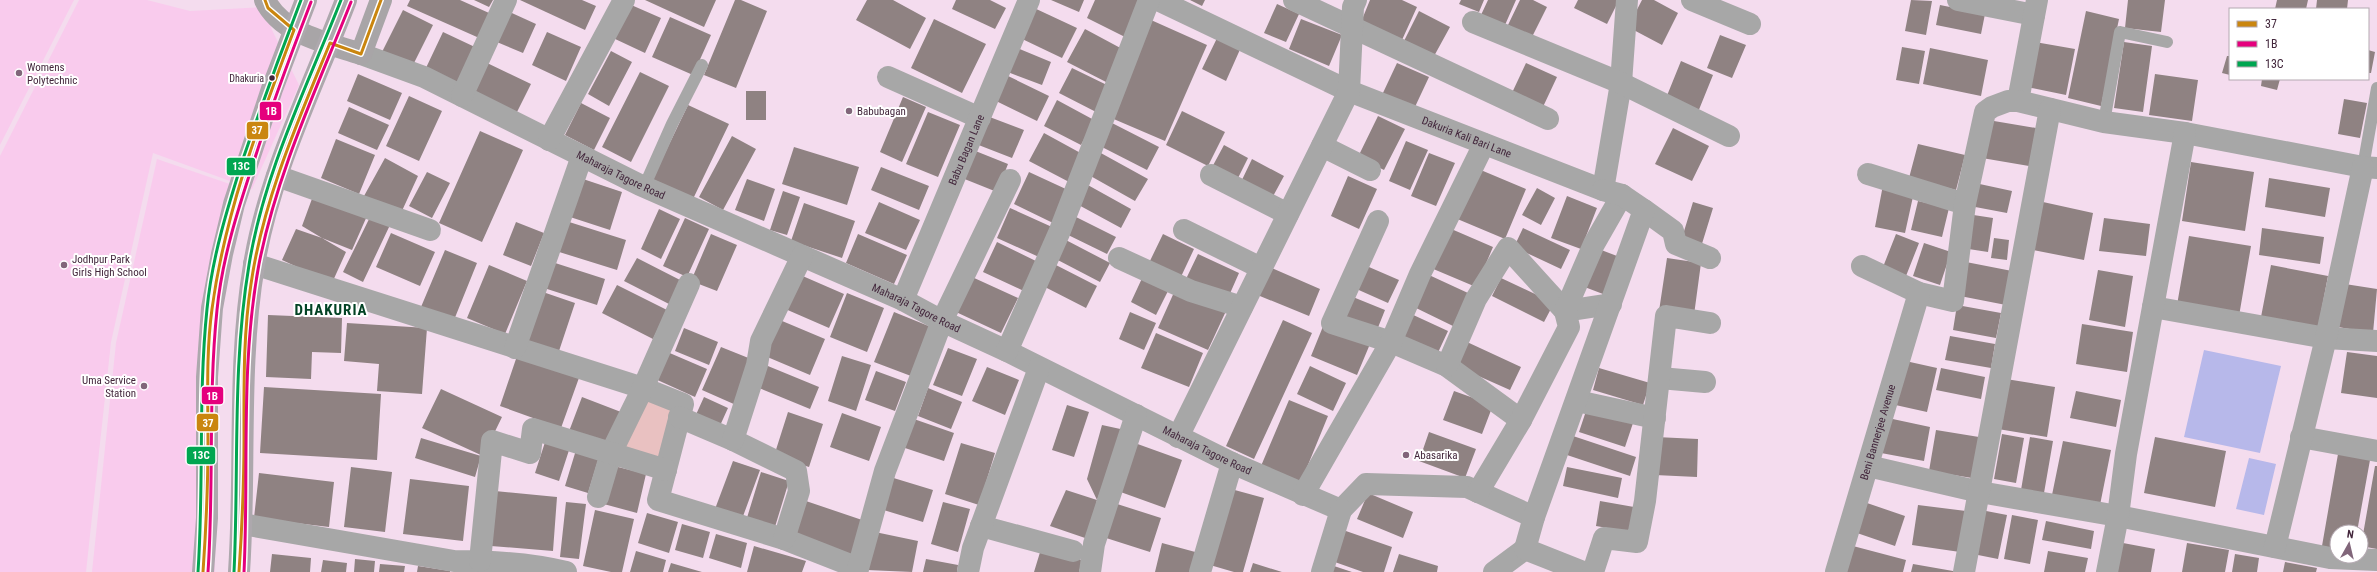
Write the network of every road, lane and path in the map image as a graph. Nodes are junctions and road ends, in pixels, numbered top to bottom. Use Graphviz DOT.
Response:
graph roads {
  1 [pos="265,0"];
  2 [pos="306,0"];
  3 [pos="346,0"];
  4 [pos="380,0"];
  5 [pos="506,0"];
  6 [pos="624,0"];
  7 [pos="1029,0"];
  8 [pos="1149,0"];
  9 [pos="1158,0"];
  10 [pos="1294,0"];
  11 [pos="1356,0"];
  12 [pos="1627,0"];
  13 [pos="1692,0"];
  14 [pos="1958,0"];
  15 [pos="2036,8"];
  16 [pos="1473,22"];
  17 [pos="1750,24"];
  18 [pos="1352,26"];
  19 [pos="294,30"];
  20 [pos="2167,42"];
  21 [pos="330,43"];
  22 [pos="361,54"];
  23 [pos="702,65"];
  24 [pos="888,77"];
  25 [pos="1621,83"];
  26 [pos="2377,88"];
  27 [pos="1349,91"];
  28 [pos="462,96"];
  29 [pos="2018,102"];
  30 [pos="2050,109"];
  31 [pos="980,118"];
  32 [pos="1548,119"];
  33 [pos="2104,122"];
  34 [pos="2185,134"];
  35 [pos="1729,136"];
  36 [pos="549,140"];
  37 [pos="1484,144"];
  38 [pos="1322,146"];
  39 [pos="582,156"];
  40 [pos="2370,167"];
  41 [pos="1370,170"];
  42 [pos="1868,174"];
  43 [pos="1212,175"];
  44 [pos="277,176"];
  45 [pos="1010,180"];
  46 [pos="644,187"];
  47 [pos="1612,193"];
  48 [pos="1965,204"];
  49 [pos="1644,210"];
  50 [pos="1288,214"];
  51 [pos="1378,221"];
  52 [pos="430,230"];
  53 [pos="1184,230"];
  54 [pos="802,256"];
  55 [pos="1119,258"];
  56 [pos="1710,258"];
  57 [pos="254,264"];
  58 [pos="1862,266"];
  59 [pos="1261,268"];
  60 [pos="689,284"];
  61 [pos="1919,293"];
  62 [pos="903,300"];
  63 [pos="1611,304"];
  64 [pos="1242,307"];
  65 [pos="2153,307"];
  66 [pos="1565,311"];
  67 [pos="942,322"];
  68 [pos="1710,323"];
  69 [pos="2326,338"];
  70 [pos="2377,341"];
  71 [pos="1391,342"];
  72 [pos="515,348"];
  73 [pos="1007,351"];
  74 [pos="1447,366"];
  75 [pos="1039,368"];
  76 [pos="1660,378"];
  77 [pos="1705,382"];
  78 [pos="643,388"];
  79 [pos="1577,401"];
  80 [pos="1136,415"];
  81 [pos="679,417"];
  82 [pos="1655,418"];
  83 [pos="1520,420"];
  84 [pos="1178,436"];
  85 [pos="2301,437"];
  86 [pos="733,440"];
  87 [pos="2377,451"];
  88 [pos="610,453"];
  89 [pos="1232,463"];
  90 [pos="1868,466"];
  91 [pos="666,470"];
  92 [pos="1478,492"];
  93 [pos="1980,492"];
  94 [pos="1303,495"];
  95 [pos="598,497"];
  96 [pos="1341,510"];
  97 [pos="2118,516"];
  98 [pos="1534,517"];
  99 [pos="242,524"];
  100 [pos="981,526"];
  101 [pos="784,538"];
  102 [pos="2275,547"];
  103 [pos="1525,549"];
  104 [pos="1073,551"];
  105 [pos="2377,560"];
  106 [pos="480,561"];
  107 [pos="858,570"];
  108 [pos="203,572"];
  109 [pos="239,572"];
  110 [pos="566,572"];
  111 [pos="968,572"];
  112 [pos="1090,572"];
  113 [pos="1200,572"];
  114 [pos="1322,572"];
  115 [pos="1494,572"];
  116 [pos="1583,572"];
  117 [pos="1594,572"];
  118 [pos="1836,572"];
  119 [pos="1964,572"];
  120 [pos="2107,572"];
  1 -- 19 [label="street"];
  2 -- 19 [label="main road"];
  3 -- 21 [label="main road"];
  4 -- 22 [label="street"];
  5 -- 28 [label="street"];
  6 -- 36 [label="street"];
  7 -- 31 [label="street, Babu Bagan Lane"];
  8 -- 73 [label="street"];
  9 -- 27 [label="street, Dakuria Kali Bari Lane"];
  10 -- 18 [label="street"];
  11 -- 18 [label="street"];
  12 -- 25 [label="street"];
  13 -- 17 [label="street"];
  14 -- 15 [label="street"];
  15 -- 29 [label="street"];
  16 -- 25 [label="street"];
  18 -- 27 [label="street"];
  18 -- 32 [label="street"];
  19 -- 21 [label="street, Maharaja Tagore Road"];
  19 -- 108 [label="main road"];
  20 -- 33 [label="lane"];
  21 -- 22 [label="street, Maharaja Tagore Road"];
  21 -- 44 [label="main road"];
  22 -- 28 [label="street, Maharaja Tagore Road"];
  23 -- 46 [label="lane"];
  24 -- 31 [label="street"];
  25 -- 35 [label="street"];
  25 -- 47 [label="street"];
  26 -- 40 [label="lane"];
  27 -- 37 [label="street, Dakuria Kali Bari Lane"];
  27 -- 38 [label="street"];
  28 -- 36 [label="street, Maharaja Tagore Road"];
  29 -- 30 [label="street"];
  29 -- 48 [label="street"];
  30 -- 33 [label="street"];
  30 -- 93 [label="street"];
  31 -- 62 [label="street, Babu Bagan Lane"];
  33 -- 34 [label="street"];
  34 -- 40 [label="street"];
  34 -- 65 [label="street"];
  36 -- 39 [label="street, Maharaja Tagore Road"];
  37 -- 47 [label="street, Dakuria Kali Bari Lane"];
  37 -- 71 [label="street"];
  38 -- 41 [label="street"];
  38 -- 50 [label="street"];
  39 -- 46 [label="street, Maharaja Tagore Road"];
  39 -- 72 [label="street"];
  40 -- 69 [label="street"];
  42 -- 48 [label="street"];
  43 -- 50 [label="street"];
  44 -- 52 [label="street"];
  44 -- 57 [label="main road"];
  45 -- 67 [label="street"];
  46 -- 54 [label="street, Maharaja Tagore Road"];
  47 -- 49 [label="street, Dakuria Kali Bari Lane"];
  47 -- 66 [label="street"];
  48 -- 61 [label="street"];
  49 -- 56 [label="street, Dakuria Kali Bari Lane"];
  49 -- 63 [label="street"];
  50 -- 59 [label="street"];
  51 -- 71 [label="street"];
  53 -- 59 [label="street"];
  54 -- 62 [label="street, Maharaja Tagore Road"];
  54 -- 86 [label="street"];
  55 -- 64 [label="street"];
  57 -- 72 [label="street"];
  57 -- 99 [label="main road"];
  58 -- 61 [label="street"];
  59 -- 64 [label="street"];
  60 -- 78 [label="street"];
  61 -- 90 [label="street, Beni Bannerjee Avenue"];
  62 -- 67 [label="street, Maharaja Tagore Road"];
  63 -- 66 [label="street"];
  63 -- 79 [label="street"];
  64 -- 84 [label="street"];
  65 -- 69 [label="street"];
  65 -- 97 [label="street"];
  66 -- 74 [label="street"];
  66 -- 83 [label="street"];
  67 -- 73 [label="street, Maharaja Tagore Road"];
  67 -- 107 [label="street"];
  68 -- 76 [label="street"];
  69 -- 70 [label="street"];
  69 -- 85 [label="street"];
  71 -- 74 [label="street"];
  71 -- 94 [label="street"];
  72 -- 78 [label="street"];
  73 -- 75 [label="street, Maharaja Tagore Road"];
  74 -- 83 [label="street"];
  75 -- 80 [label="street, Maharaja Tagore Road"];
  75 -- 100 [label="street"];
  76 -- 77 [label="street"];
  76 -- 82 [label="street"];
  78 -- 81 [label="street"];
  78 -- 88 [label="street"];
  79 -- 82 [label="street"];
  79 -- 98 [label="street"];
  80 -- 84 [label="street, Maharaja Tagore Road"];
  80 -- 112 [label="street"];
  81 -- 86 [label="street"];
  81 -- 91 [label="street"];
  82 -- 117 [label="street"];
  83 -- 92 [label="street"];
  84 -- 89 [label="street, Maharaja Tagore Road"];
  85 -- 87 [label="street"];
  85 -- 102 [label="street"];
  86 -- 101 [label="street"];
  88 -- 91 [label="street"];
  88 -- 95 [label="street"];
  88 -- 106 [label="street"];
  89 -- 94 [label="street, Maharaja Tagore Road"];
  89 -- 113 [label="street"];
  90 -- 93 [label="street"];
  90 -- 118 [label="street, Beni Bannerjee Avenue"];
  91 -- 101 [label="street"];
  92 -- 96 [label="street"];
  92 -- 98 [label="street"];
  93 -- 97 [label="street"];
  93 -- 119 [label="street"];
  94 -- 96 [label="street, Maharaja Tagore Road"];
  96 -- 114 [label="street"];
  97 -- 102 [label="street"];
  97 -- 120 [label="street"];
  98 -- 103 [label="street"];
  99 -- 106 [label="street"];
  99 -- 109 [label="main road"];
  100 -- 104 [label="street"];
  100 -- 111 [label="street"];
  101 -- 107 [label="street"];
  102 -- 105 [label="street"];
  103 -- 115 [label="street"];
  103 -- 116 [label="street"];
  106 -- 110 [label="street"];
}
